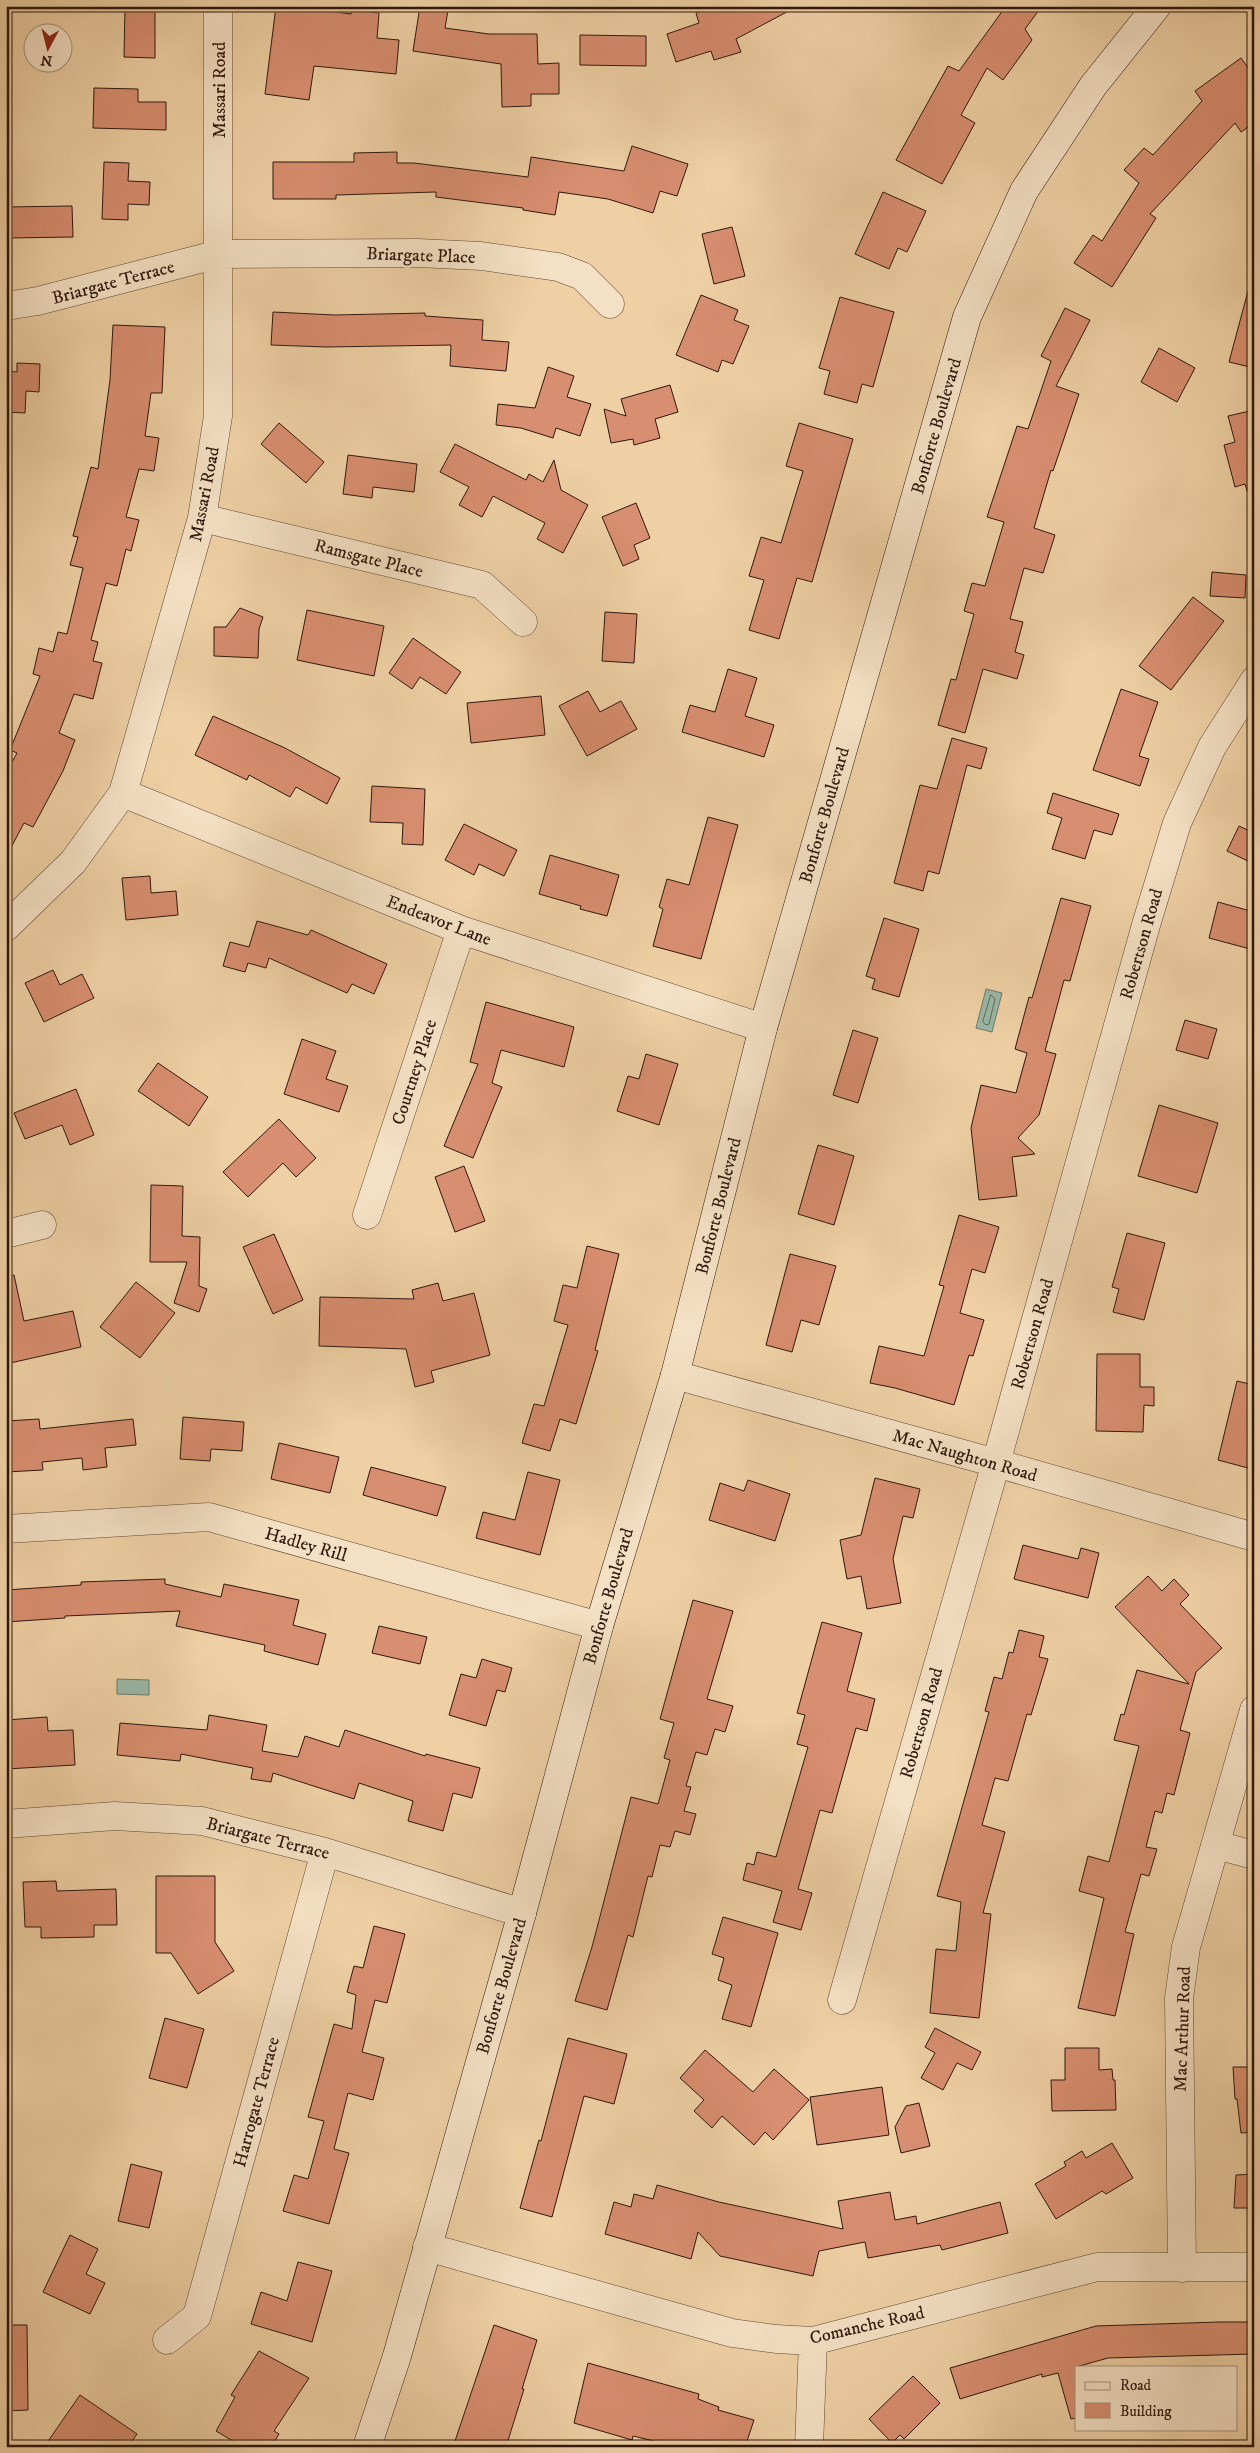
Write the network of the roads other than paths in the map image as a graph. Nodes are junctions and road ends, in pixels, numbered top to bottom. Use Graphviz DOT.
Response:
graph roads {
  1 [pos="218,6"];
  2 [pos="1157,6"];
  3 [pos="219,254"];
  4 [pos="610,304"];
  5 [pos="6,306"];
  6 [pos="202,518"];
  7 [pos="523,622"];
  8 [pos="1254,681"];
  9 [pos="122,793"];
  10 [pos="6,928"];
  11 [pos="461,930"];
  12 [pos="763,1028"];
  13 [pos="367,1215"];
  14 [pos="42,1225"];
  15 [pos="6,1234"];
  16 [pos="674,1375"];
  17 [pos="996,1463"];
  18 [pos="6,1529"];
  19 [pos="1254,1537"];
  20 [pos="599,1626"];
  21 [pos="1254,1710"];
  22 [pos="6,1824"];
  23 [pos="1216,1845"];
  24 [pos="325,1852"];
  25 [pos="1254,1855"];
  26 [pos="522,1912"];
  27 [pos="842,2000"];
  28 [pos="427,2248"];
  29 [pos="1254,2267"];
  30 [pos="1182,2268"];
  31 [pos="167,2340"];
  32 [pos="813,2341"];
  33 [pos="367,2447"];
  34 [pos="809,2447"];
  1 -- 3 [label="street, Massari Road"];
  2 -- 12 [label="street, Bonforte Boulevard"];
  3 -- 4 [label="street, Briargate Place"];
  3 -- 5 [label="street, Briargate Terrace"];
  3 -- 6 [label="street, Massari Road"];
  6 -- 7 [label="street, Ramsgate Place"];
  6 -- 9 [label="street, Massari Road"];
  8 -- 17 [label="street, Robertson Road"];
  9 -- 10 [label="street, Massari Road"];
  9 -- 11 [label="street, Endeavor Lane"];
  11 -- 12 [label="street, Endeavor Lane"];
  11 -- 13 [label="street, Courtney Place"];
  12 -- 16 [label="street, Bonforte Boulevard"];
  14 -- 15 [label="street"];
  16 -- 17 [label="street, Mac Naughton Road"];
  16 -- 20 [label="street, Bonforte Boulevard"];
  17 -- 19 [label="street, Mac Naughton Road"];
  17 -- 27 [label="street, Robertson Road"];
  18 -- 20 [label="street, Hadley Rill"];
  20 -- 26 [label="street, Bonforte Boulevard"];
  21 -- 23 [label="street, Mac Arthur Road"];
  22 -- 24 [label="street, Briargate Terrace"];
  23 -- 25 [label="street"];
  23 -- 30 [label="street, Mac Arthur Road"];
  24 -- 26 [label="street, Briargate Terrace"];
  24 -- 31 [label="street, Harrogate Terrace"];
  26 -- 28 [label="street, Bonforte Boulevard"];
  28 -- 32 [label="street, Comanche Road"];
  28 -- 33 [label="street, Bonforte Boulevard"];
  29 -- 30 [label="street, Comanche Road"];
  30 -- 32 [label="street, Comanche Road"];
  32 -- 34 [label="street"];
}
